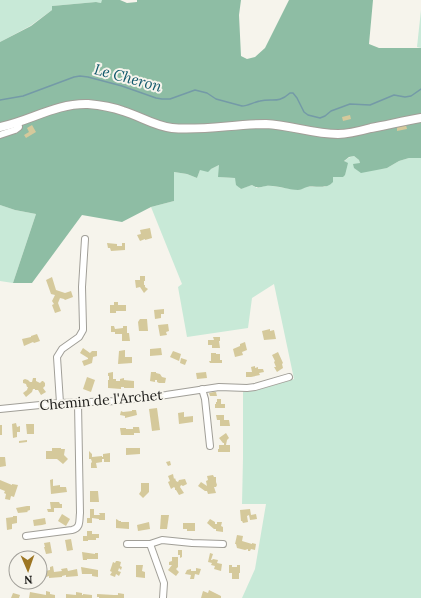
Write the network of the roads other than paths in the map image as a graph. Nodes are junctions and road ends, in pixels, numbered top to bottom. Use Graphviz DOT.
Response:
graph roads {
  1 [pos="421,118"];
  2 [pos="18,122"];
  3 [pos="0,126"];
  4 [pos="0,134"];
  5 [pos="85,239"];
  6 [pos="289,377"];
  7 [pos="202,389"];
  8 [pos="60,403"];
  9 [pos="78,403"];
  10 [pos="0,409"];
  11 [pos="210,446"];
  12 [pos="26,536"];
  13 [pos="127,544"];
  14 [pos="150,544"];
  15 [pos="223,544"];
  16 [pos="163,598"];
  1 -- 2 [label="street"];
  2 -- 3 [label="street"];
  2 -- 4 [label="street"];
  5 -- 8 [label="street"];
  6 -- 7 [label="street, Chemin de l'Archet"];
  7 -- 9 [label="street, Chemin de l'Archet"];
  7 -- 11 [label="street"];
  8 -- 9 [label="street, Chemin de l'Archet"];
  8 -- 10 [label="street, Chemin de l'Archet"];
  9 -- 12 [label="street"];
  13 -- 14 [label="street"];
  14 -- 15 [label="street"];
  14 -- 16 [label="street"];
}
